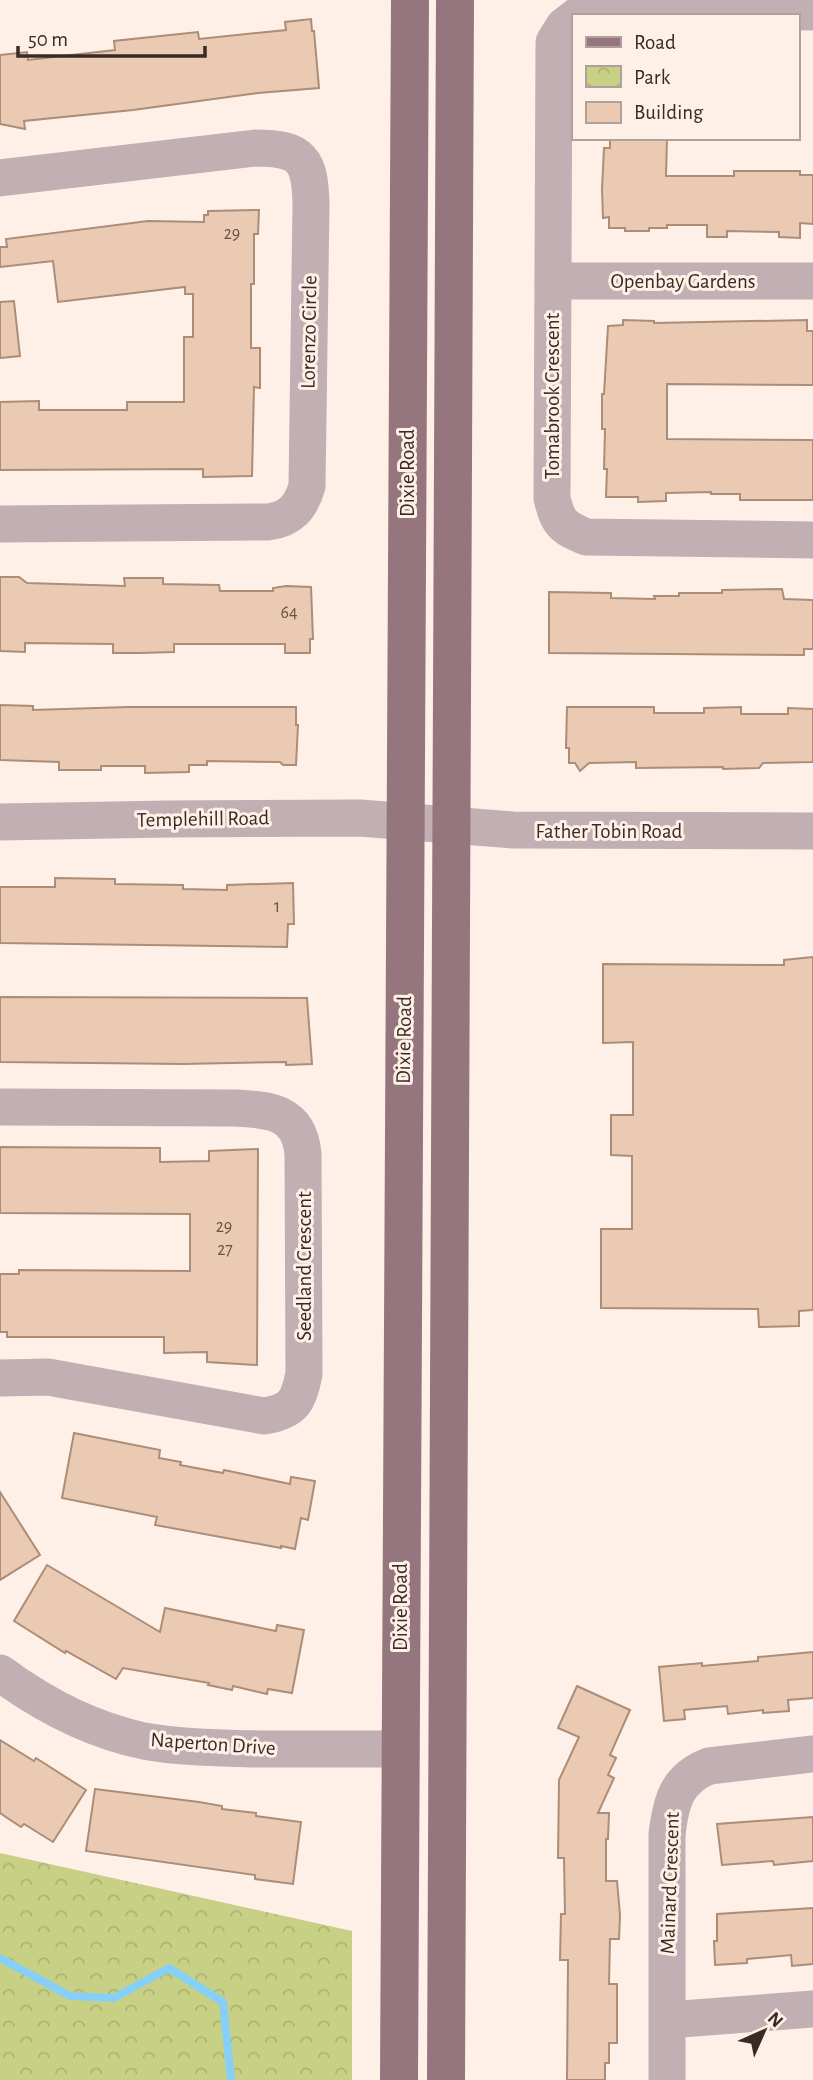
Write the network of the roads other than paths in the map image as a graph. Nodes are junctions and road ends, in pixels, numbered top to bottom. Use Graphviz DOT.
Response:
graph roads {
  1 [pos="410,0"];
  2 [pos="455,0"];
  3 [pos="813,12"];
  4 [pos="584,14"];
  5 [pos="572,19"];
  6 [pos="0,178"];
  7 [pos="553,281"];
  8 [pos="813,281"];
  9 [pos="0,524"];
  10 [pos="813,540"];
  11 [pos="0,822"];
  12 [pos="405,822"];
  13 [pos="452,825"];
  14 [pos="813,831"];
  15 [pos="0,1107"];
  16 [pos="0,1378"];
  17 [pos="0,1673"];
  18 [pos="400,1749"];
  19 [pos="813,1754"];
  20 [pos="813,2009"];
  21 [pos="668,2021"];
  22 [pos="399,2080"];
  23 [pos="446,2080"];
  24 [pos="667,2080"];
  1 -- 12 [label="main road, Dixie Road"];
  2 -- 13 [label="main road"];
  3 -- 4 [label="street, Tomabrook Crescent"];
  5 -- 7 [label="street, Tomabrook Crescent"];
  6 -- 9 [label="street, Lorenzo Circle"];
  7 -- 8 [label="street, Openbay Gardens"];
  7 -- 10 [label="street, Tomabrook Crescent"];
  11 -- 12 [label="street, Templehill Road"];
  12 -- 13 [label="street, Father Tobin Road"];
  12 -- 18 [label="main road, Dixie Road"];
  13 -- 14 [label="street, Father Tobin Road"];
  13 -- 23 [label="main road"];
  15 -- 16 [label="street, Seedland Crescent"];
  17 -- 18 [label="street, Naperton Drive"];
  18 -- 22 [label="main road, Dixie Road"];
  19 -- 21 [label="street, Mainard Crescent"];
  20 -- 21 [label="street"];
  21 -- 24 [label="street, Mainard Crescent"];
}
